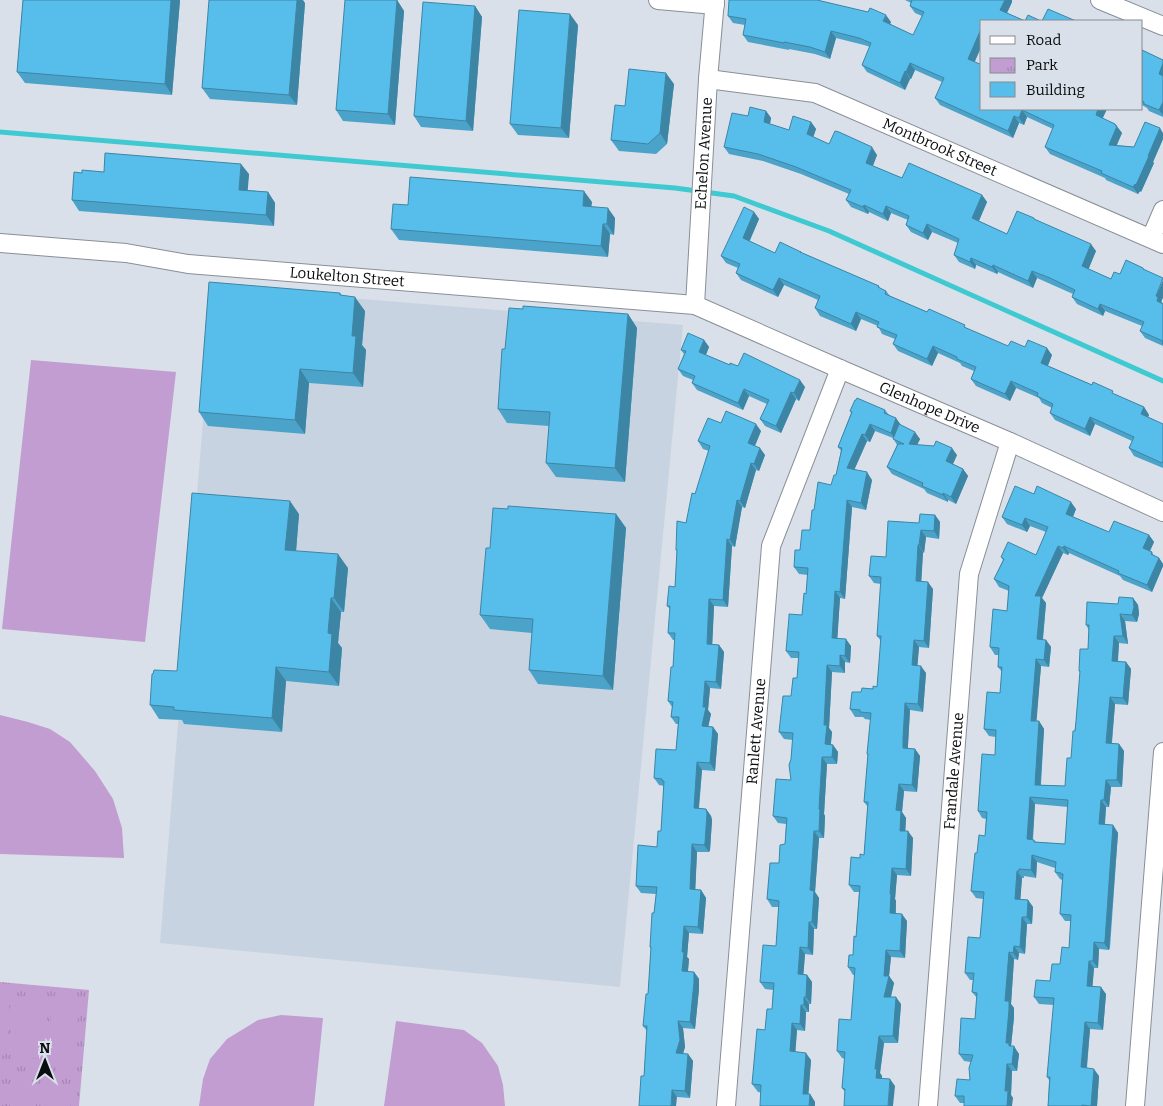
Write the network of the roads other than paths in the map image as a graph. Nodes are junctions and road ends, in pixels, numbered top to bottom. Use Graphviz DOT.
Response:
graph roads {
  1 [pos="658,0"];
  2 [pos="1100,0"];
  3 [pos="715,2"];
  4 [pos="1163,26"];
  5 [pos="708,79"];
  6 [pos="1163,210"];
  7 [pos="1157,241"];
  8 [pos="0,244"];
  9 [pos="695,305"];
  10 [pos="840,369"];
  11 [pos="1010,442"];
  12 [pos="1163,512"];
  13 [pos="1163,752"];
  14 [pos="726,1106"];
  15 [pos="928,1106"];
  16 [pos="1135,1106"];
  1 -- 3 [label="street"];
  2 -- 4 [label="street"];
  3 -- 5 [label="street, Echelon Avenue"];
  5 -- 7 [label="street, Montbrook Street"];
  5 -- 9 [label="street, Echelon Avenue"];
  6 -- 7 [label="street"];
  8 -- 9 [label="street, Loukelton Street"];
  9 -- 10 [label="street, Glenhope Drive"];
  10 -- 11 [label="street, Glenhope Drive"];
  10 -- 14 [label="street, Ranlett Avenue"];
  11 -- 12 [label="street, Glenhope Drive"];
  11 -- 15 [label="street, Frandale Avenue"];
  13 -- 16 [label="street"];
}
